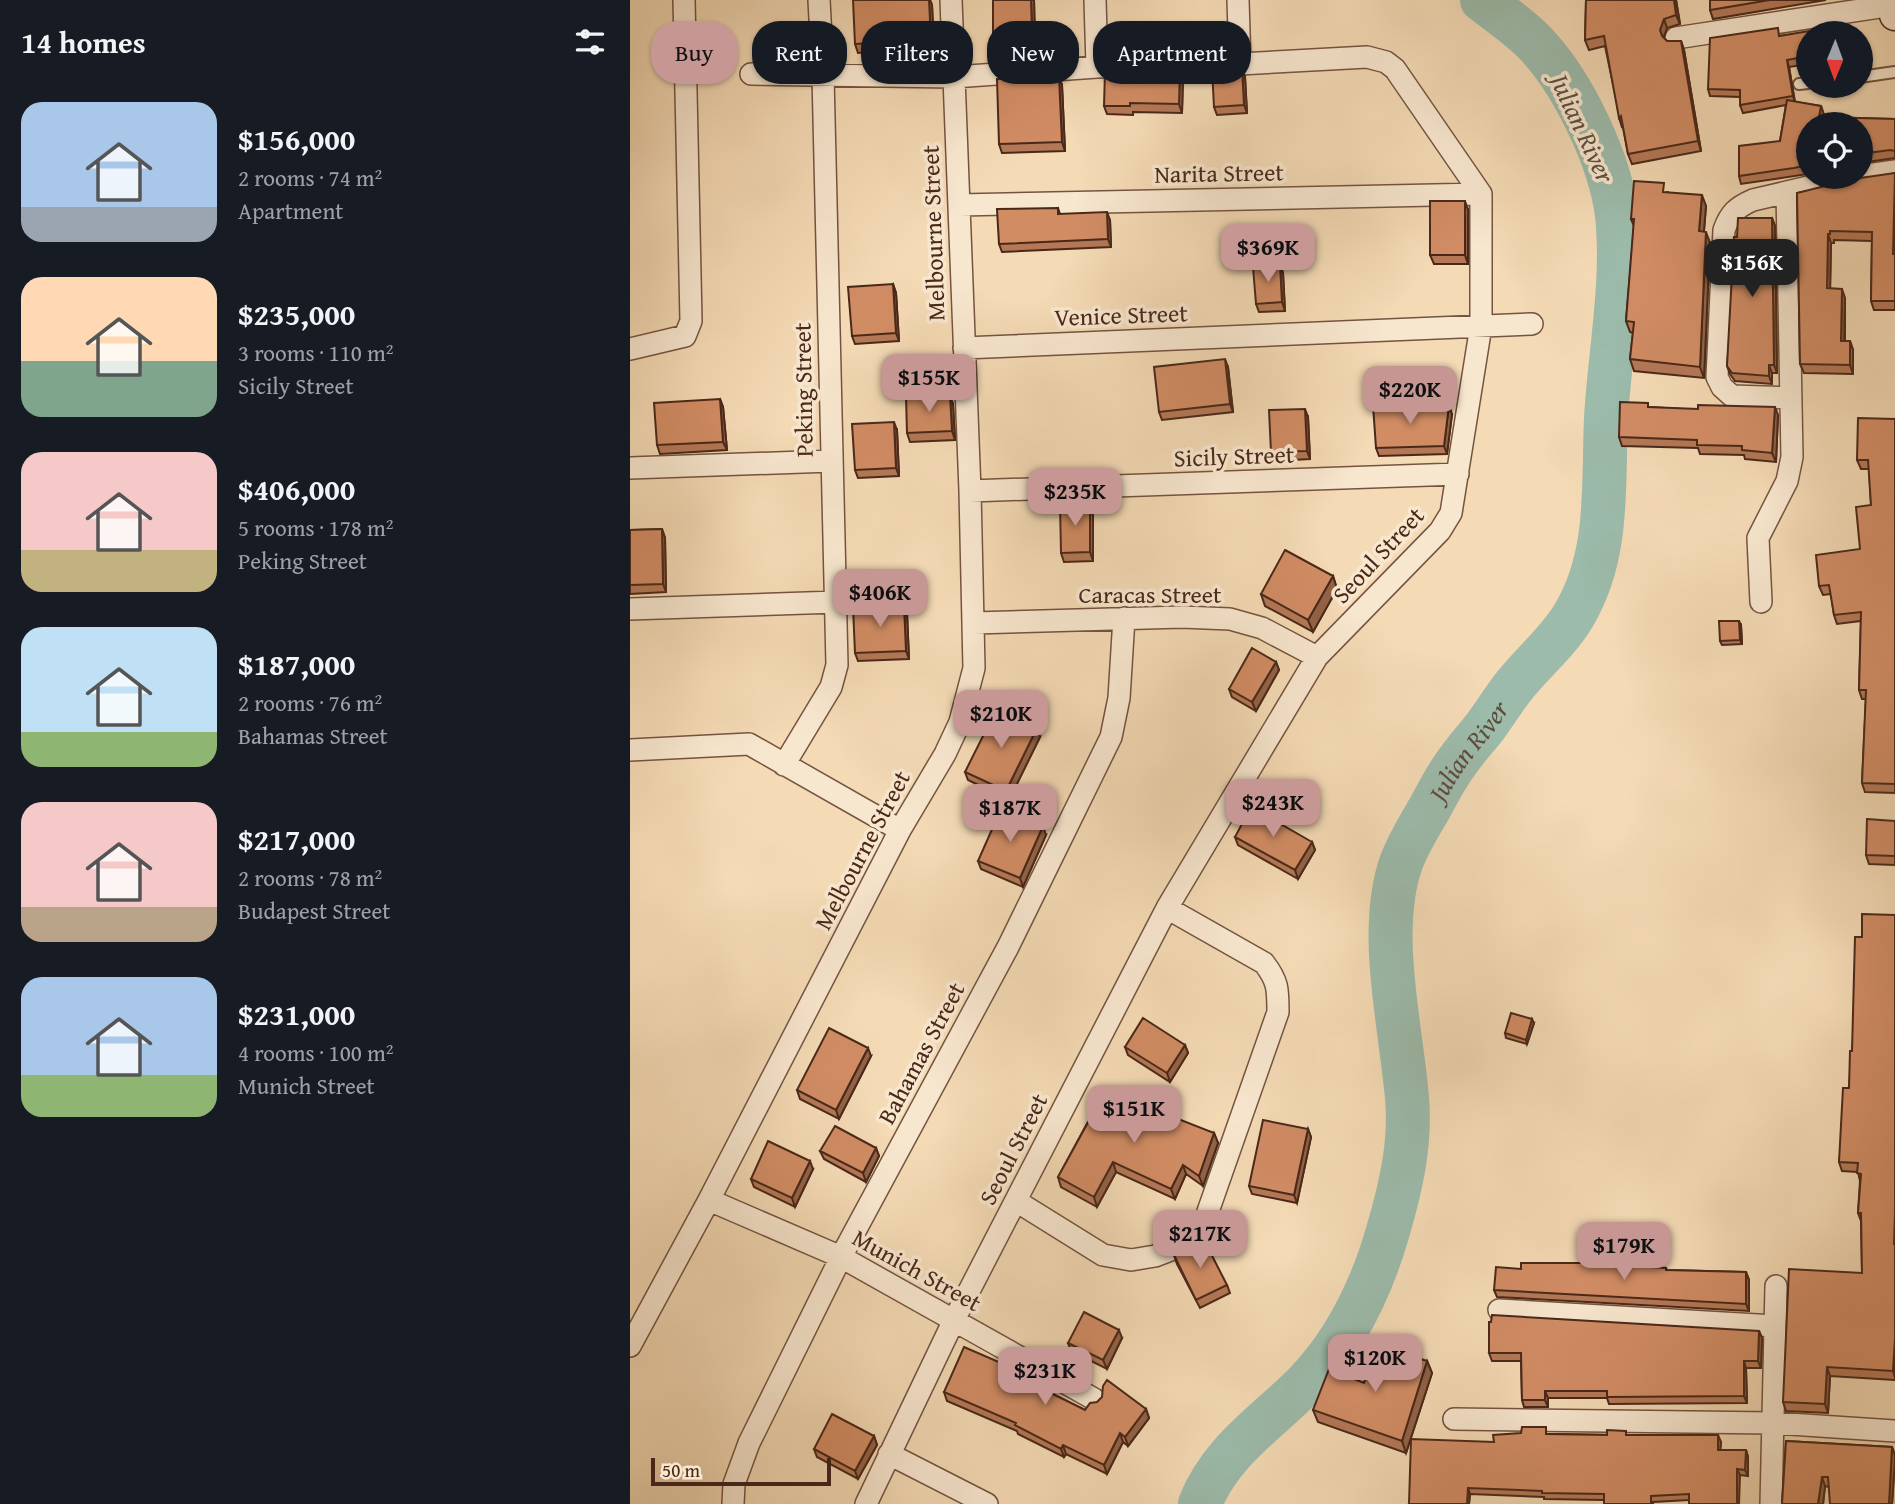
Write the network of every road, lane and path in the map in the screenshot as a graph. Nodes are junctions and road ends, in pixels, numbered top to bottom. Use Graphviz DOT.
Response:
graph roads {
  1 [pos="684,0"];
  2 [pos="819,0"];
  3 [pos="951,0"];
  4 [pos="1095,0"];
  5 [pos="1238,0"];
  6 [pos="1893,6"];
  7 [pos="820,21"];
  8 [pos="952,21"];
  9 [pos="1096,21"];
  10 [pos="1239,21"];
  11 [pos="1676,38"];
  12 [pos="1251,63"];
  13 [pos="1093,67"];
  14 [pos="1895,72"];
  15 [pos="1873,75"];
  16 [pos="973,76"];
  17 [pos="823,84"];
  18 [pos="954,84"];
  19 [pos="1895,171"];
  20 [pos="1873,174"];
  21 [pos="1800,189"];
  22 [pos="1787,192"];
  23 [pos="1481,194"];
  24 [pos="959,205"];
  25 [pos="1532,324"];
  26 [pos="1481,326"];
  27 [pos="964,348"];
  28 [pos="630,349"];
  29 [pos="1791,398"];
  30 [pos="831,461"];
  31 [pos="630,468"];
  32 [pos="1458,474"];
  33 [pos="970,491"];
  34 [pos="836,602"];
  35 [pos="1761,602"];
  36 [pos="630,609"];
  37 [pos="1124,618"];
  38 [pos="974,623"];
  39 [pos="1317,657"];
  40 [pos="630,750"];
  41 [pos="784,765"];
  42 [pos="900,830"];
  43 [pos="1167,908"];
  44 [pos="709,1200"];
  45 [pos="1016,1201"];
  46 [pos="841,1257"];
  47 [pos="1776,1286"];
  48 [pos="1499,1310"];
  49 [pos="954,1320"];
  50 [pos="1775,1326"];
  51 [pos="630,1346"];
  52 [pos="1094,1399"];
  53 [pos="1454,1419"];
  54 [pos="1773,1423"];
  55 [pos="1895,1431"];
  56 [pos="889,1454"];
  57 [pos="733,1504"];
  58 [pos="866,1504"];
  59 [pos="987,1504"];
  60 [pos="1771,1504"];
  1 -- 28 [label="street"];
  2 -- 7 [label="street, Peking Street"];
  3 -- 8 [label="street, Melbourne Street"];
  4 -- 9 [label="street"];
  5 -- 10 [label="street"];
  6 -- 11 [label="street"];
  12 -- 23 [label="street"];
  13 -- 16 [label="street"];
  14 -- 15 [label="lane"];
  17 -- 30 [label="street, Peking Street"];
  18 -- 24 [label="street, Melbourne Street"];
  19 -- 20 [label="street"];
  21 -- 22 [label="street"];
  22 -- 29 [label="street"];
  22 -- 29 [label="street"];
  23 -- 24 [label="street, Narita Street"];
  23 -- 26 [label="street, Seoul Street"];
  24 -- 27 [label="street, Melbourne Street"];
  25 -- 26 [label="street, Venice Street"];
  26 -- 27 [label="street, Venice Street"];
  26 -- 32 [label="street, Seoul Street"];
  27 -- 33 [label="street, Melbourne Street"];
  29 -- 35 [label="street"];
  30 -- 31 [label="street"];
  30 -- 34 [label="street, Peking Street"];
  32 -- 33 [label="street, Sicily Street"];
  32 -- 39 [label="street, Seoul Street"];
  33 -- 38 [label="street, Melbourne Street"];
  34 -- 36 [label="street"];
  34 -- 41 [label="street, Peking Street"];
  37 -- 38 [label="street, Caracas Street"];
  37 -- 39 [label="street, Caracas Street"];
  37 -- 46 [label="street, Bahamas Street"];
  38 -- 42 [label="street, Melbourne Street"];
  39 -- 43 [label="street, Seoul Street"];
  40 -- 41 [label="street"];
  41 -- 42 [label="street"];
  42 -- 44 [label="street, Melbourne Street"];
  43 -- 45 [label="street, Seoul Street"];
  43 -- 45 [label="street"];
  44 -- 46 [label="street, Munich Street"];
  44 -- 51 [label="street, Melbourne Street"];
  45 -- 49 [label="street, Seoul Street"];
  46 -- 49 [label="street, Munich Street"];
  46 -- 57 [label="street, Bahamas Street"];
  47 -- 50 [label="street"];
  48 -- 50 [label="street"];
  49 -- 52 [label="street, Munich Street"];
  49 -- 56 [label="street, Seoul Street"];
  50 -- 54 [label="street"];
  53 -- 54 [label="street"];
  54 -- 55 [label="street"];
  54 -- 60 [label="street"];
  56 -- 58 [label="street, Seoul Street"];
  56 -- 59 [label="street"];
}
